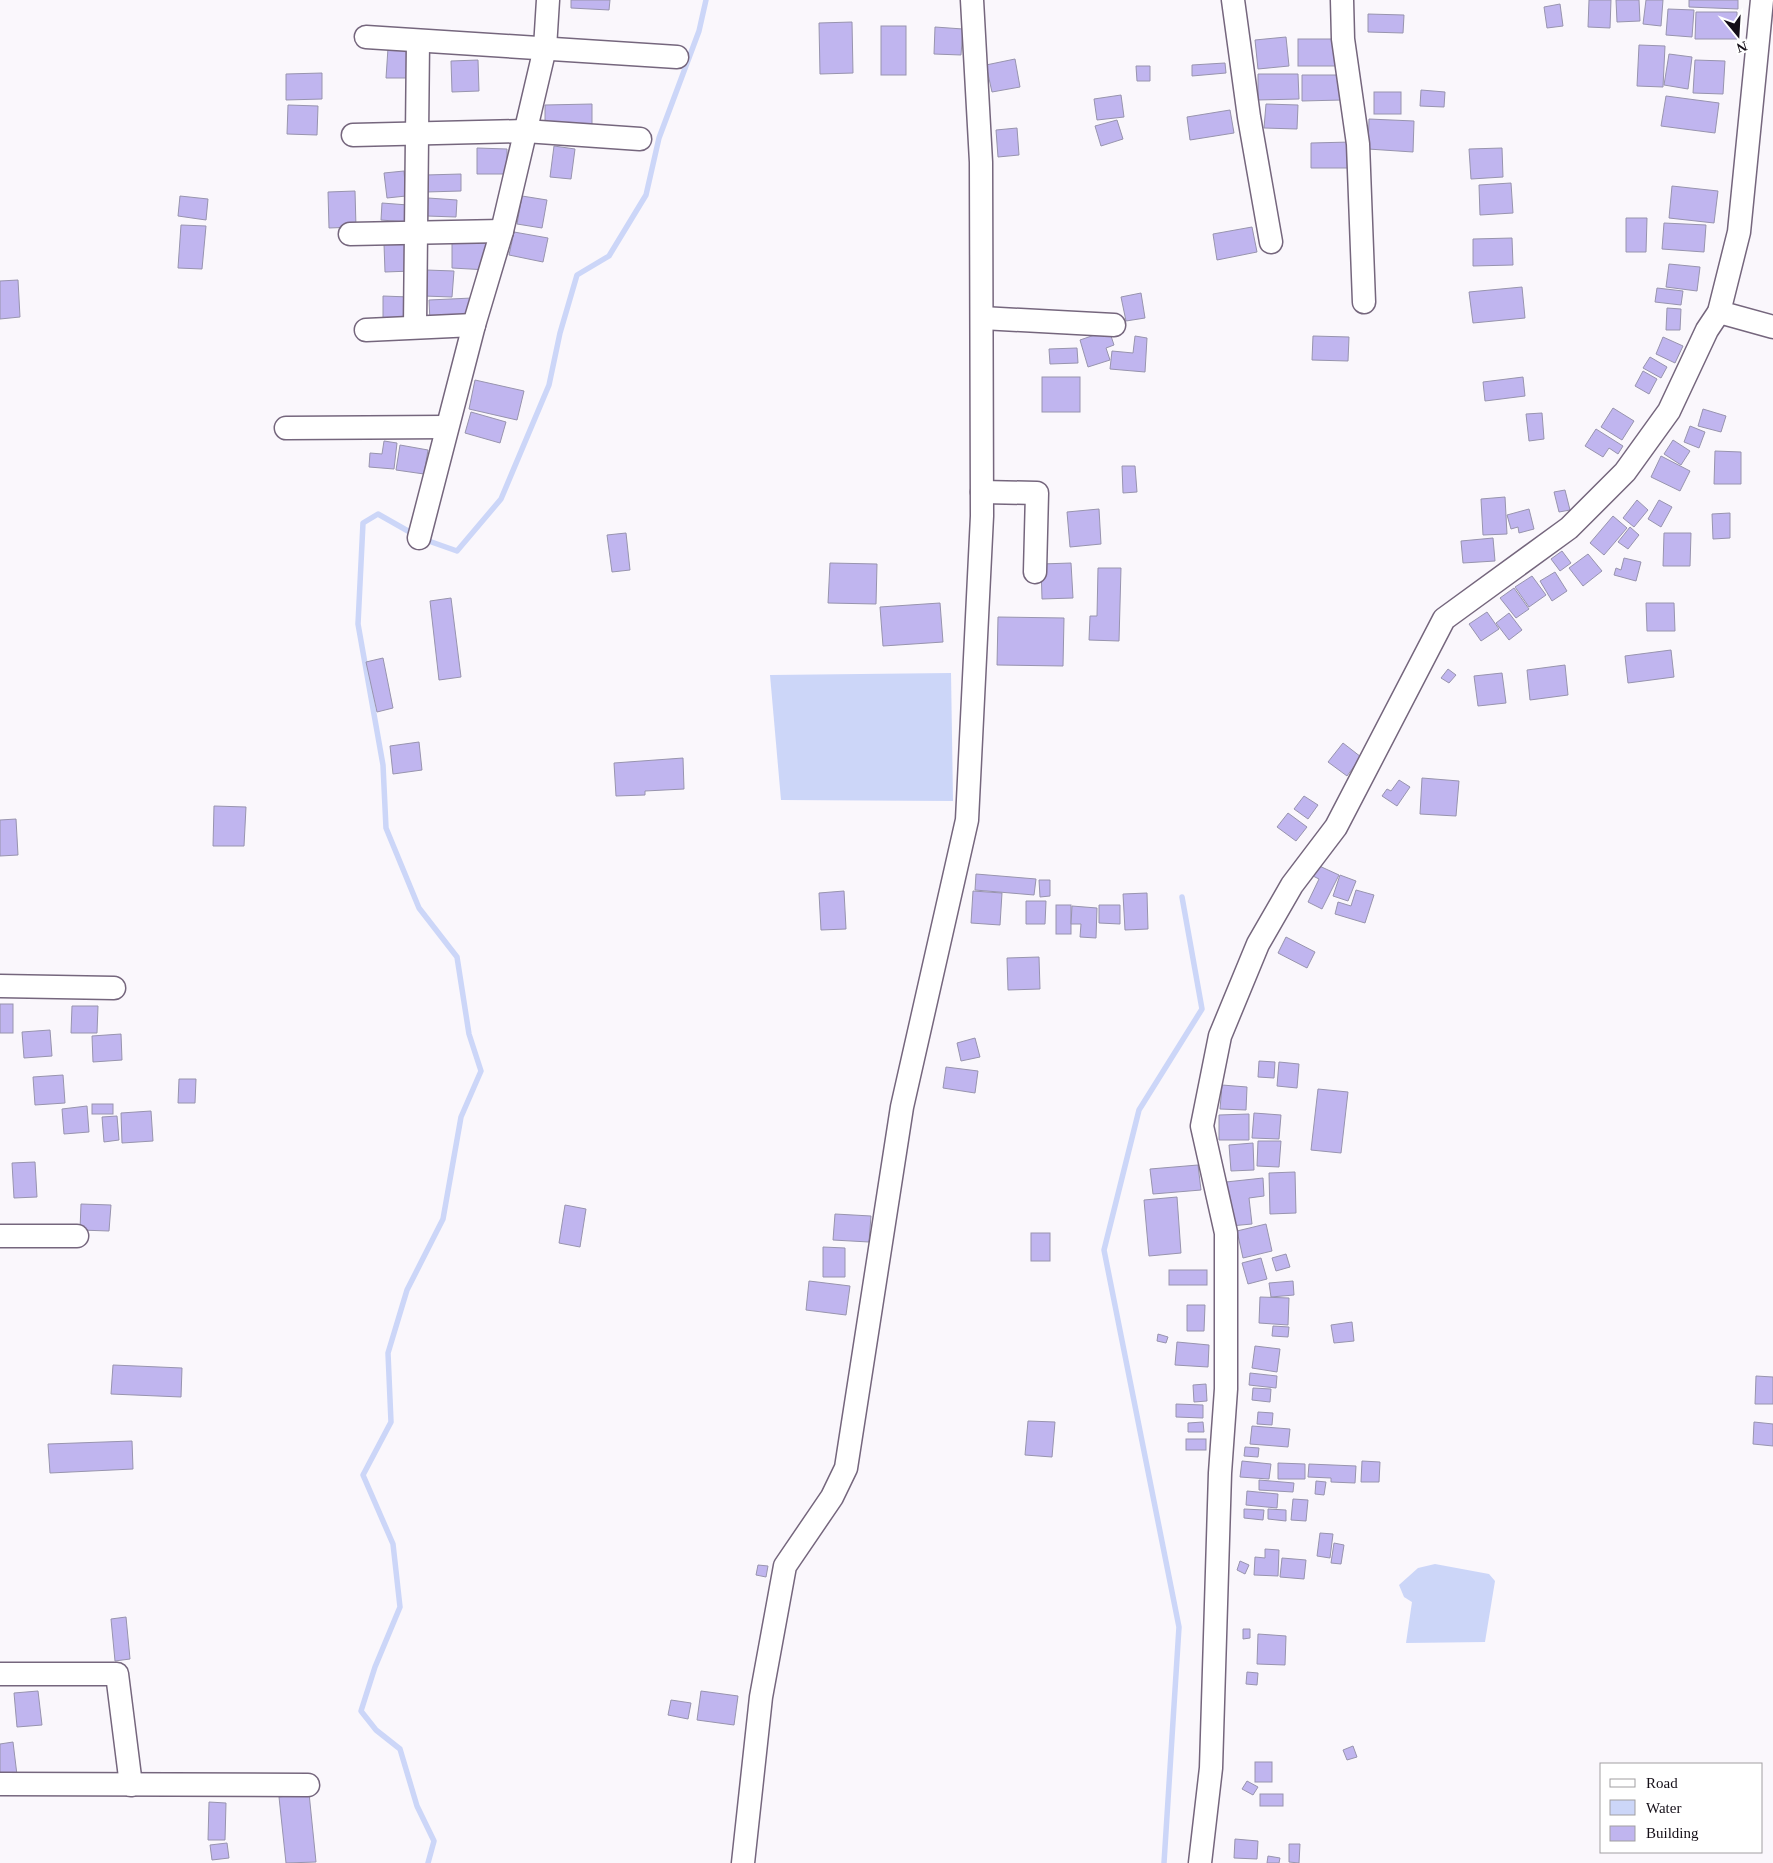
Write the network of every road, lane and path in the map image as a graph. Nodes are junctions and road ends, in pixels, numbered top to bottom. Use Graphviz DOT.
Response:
graph roads {
  1 [pos="548,0"];
  2 [pos="972,0"];
  3 [pos="1233,0"];
  4 [pos="1342,0"];
  5 [pos="1762,0"];
  6 [pos="366,37"];
  7 [pos="418,41"];
  8 [pos="545,48"];
  9 [pos="676,58"];
  10 [pos="525,131"];
  11 [pos="353,134"];
  12 [pos="417,134"];
  13 [pos="640,139"];
  14 [pos="502,231"];
  15 [pos="415,233"];
  16 [pos="350,234"];
  17 [pos="1271,242"];
  18 [pos="1364,302"];
  19 [pos="1719,312"];
  20 [pos="982,318"];
  21 [pos="474,325"];
  22 [pos="1114,325"];
  23 [pos="415,328"];
  24 [pos="1773,328"];
  25 [pos="366,330"];
  26 [pos="447,427"];
  27 [pos="286,428"];
  28 [pos="982,492"];
  29 [pos="419,538"];
  30 [pos="1034,572"];
  31 [pos="0,986"];
  32 [pos="114,988"];
  33 [pos="0,1236"];
  34 [pos="77,1236"];
  35 [pos="0,1674"];
  36 [pos="0,1784"];
  37 [pos="131,1785"];
  38 [pos="308,1786"];
  39 [pos="743,1863"];
  40 [pos="1200,1863"];
  1 -- 8 [label="street"];
  2 -- 20 [label="street"];
  3 -- 17 [label="street"];
  4 -- 18 [label="street"];
  5 -- 19 [label="street"];
  6 -- 7 [label="street"];
  7 -- 8 [label="street"];
  7 -- 12 [label="street"];
  8 -- 9 [label="street"];
  8 -- 10 [label="street"];
  10 -- 12 [label="street"];
  10 -- 13 [label="street"];
  10 -- 14 [label="street"];
  11 -- 12 [label="street"];
  12 -- 15 [label="street"];
  14 -- 15 [label="street"];
  14 -- 21 [label="street"];
  15 -- 16 [label="street"];
  15 -- 23 [label="street"];
  19 -- 24 [label="street"];
  19 -- 40 [label="street"];
  20 -- 22 [label="street"];
  20 -- 28 [label="street"];
  21 -- 23 [label="street"];
  21 -- 26 [label="street"];
  23 -- 25 [label="street"];
  26 -- 27 [label="street"];
  26 -- 29 [label="street"];
  28 -- 30 [label="street"];
  28 -- 39 [label="street"];
  31 -- 32 [label="street"];
  33 -- 34 [label="street"];
  35 -- 37 [label="street"];
  36 -- 37 [label="street"];
  37 -- 38 [label="street"];
}
